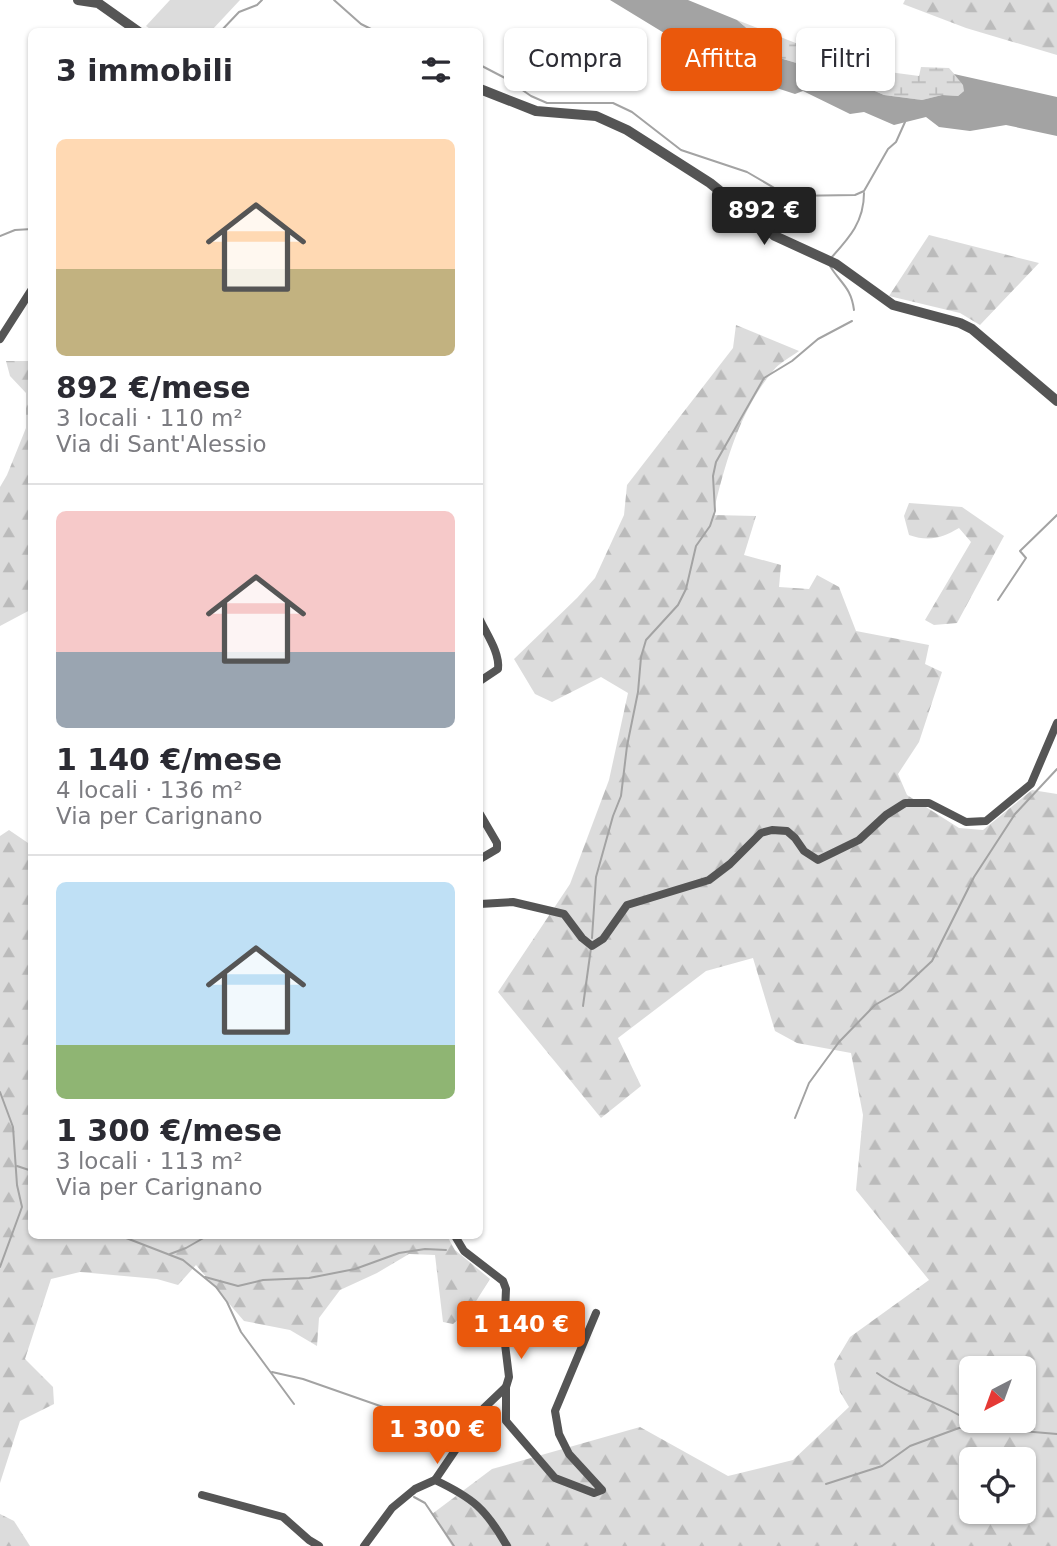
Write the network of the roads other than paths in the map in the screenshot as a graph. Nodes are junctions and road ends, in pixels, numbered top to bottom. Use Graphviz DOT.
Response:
graph roads {
  1 [pos="78,0"];
  2 [pos="133,28"];
  3 [pos="483,90"];
  4 [pos="28,295"];
  5 [pos="0,339"];
  6 [pos="1057,401"];
  7 [pos="483,626"];
  8 [pos="483,679"];
  9 [pos="1057,723"];
  10 [pos="483,819"];
  11 [pos="483,857"];
  12 [pos="483,904"];
  13 [pos="457,1239"];
  14 [pos="596,1313"];
  15 [pos="506,1387"];
  16 [pos="435,1480"];
  17 [pos="202,1495"];
  18 [pos="319,1546"];
  19 [pos="364,1546"];
  20 [pos="507,1546"];
  1 -- 2 [label="street"];
  3 -- 6 [label="street"];
  4 -- 5 [label="street"];
  7 -- 8 [label="street"];
  9 -- 12 [label="street"];
  10 -- 11 [label="street"];
  13 -- 15 [label="street"];
  14 -- 15 [label="street"];
  15 -- 16 [label="street"];
  16 -- 19 [label="street"];
  16 -- 20 [label="street"];
  17 -- 18 [label="street"];
}
